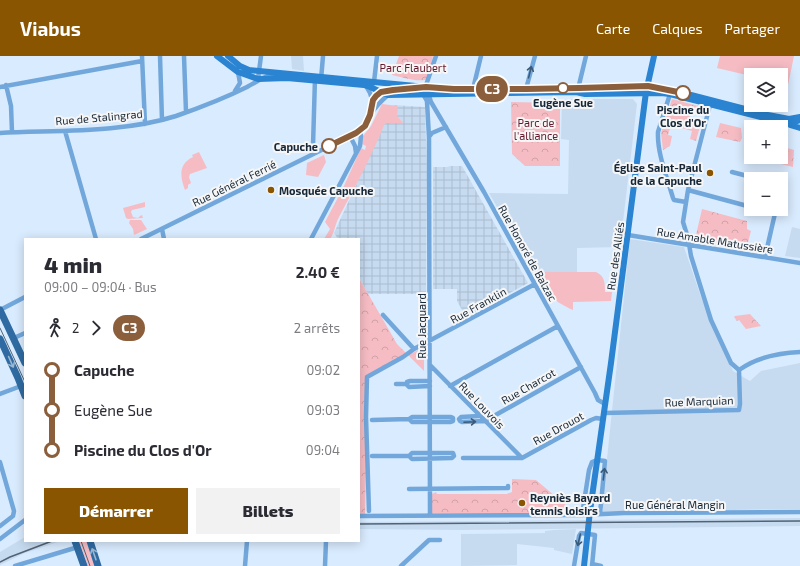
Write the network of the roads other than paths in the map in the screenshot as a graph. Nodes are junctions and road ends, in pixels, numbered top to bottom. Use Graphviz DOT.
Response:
graph roads {
  1 [pos="160,56"];
  2 [pos="184,56"];
  3 [pos="217,56"];
  4 [pos="261,56"];
  5 [pos="323,56"];
  6 [pos="377,56"];
  7 [pos="436,56"];
  8 [pos="481,56"];
  9 [pos="534,56"];
  10 [pos="586,56"];
  11 [pos="654,56"];
  12 [pos="227,57"];
  13 [pos="142,59"];
  14 [pos="259,71"];
  15 [pos="238,72"];
  16 [pos="274,73"];
  17 [pos="318,79"];
  18 [pos="258,80"];
  19 [pos="6,85"];
  20 [pos="369,85"];
  21 [pos="0,86"];
  22 [pos="648,86"];
  23 [pos="426,87"];
  24 [pos="473,89"];
  25 [pos="526,89"];
  26 [pos="577,90"];
  27 [pos="381,92"];
  28 [pos="646,92"];
  29 [pos="234,93"];
  30 [pos="518,93"];
  31 [pos="425,94"];
  32 [pos="670,94"];
  33 [pos="388,95"];
  34 [pos="372,102"];
  35 [pos="427,102"];
  36 [pos="710,105"];
  37 [pos="435,110"];
  38 [pos="186,112"];
  39 [pos="370,115"];
  40 [pos="162,120"];
  41 [pos="789,121"];
  42 [pos="800,122"];
  43 [pos="145,124"];
  44 [pos="446,127"];
  45 [pos="65,130"];
  46 [pos="360,131"];
  47 [pos="12,132"];
  48 [pos="0,133"];
  49 [pos="350,136"];
  50 [pos="429,136"];
  51 [pos="314,153"];
  52 [pos="356,153"];
  53 [pos="732,172"];
  54 [pos="744,175"];
  55 [pos="688,190"];
  56 [pos="686,202"];
  57 [pos="744,205"];
  58 [pos="775,216"];
  59 [pos="162,229"];
  60 [pos="628,235"];
  61 [pos="96,238"];
  62 [pos="143,238"];
  63 [pos="164,238"];
  64 [pos="312,238"];
  65 [pos="689,245"];
  66 [pos="765,257"];
  67 [pos="800,263"];
  68 [pos="535,284"];
  69 [pos="24,297"];
  70 [pos="0,310"];
  71 [pos="383,315"];
  72 [pos="558,326"];
  73 [pos="24,333"];
  74 [pos="14,338"];
  75 [pos="0,339"];
  76 [pos="430,342"];
  77 [pos="414,349"];
  78 [pos="800,352"];
  79 [pos="24,361"];
  80 [pos="430,365"];
  81 [pos="581,367"];
  82 [pos="739,370"];
  83 [pos="430,381"];
  84 [pos="396,384"];
  85 [pos="407,384"];
  86 [pos="21,386"];
  87 [pos="430,386"];
  88 [pos="450,386"];
  89 [pos="0,394"];
  90 [pos="24,394"];
  91 [pos="605,404"];
  92 [pos="430,416"];
  93 [pos="479,416"];
  94 [pos="604,416"];
  95 [pos="409,419"];
  96 [pos="372,420"];
  97 [pos="485,421"];
  98 [pos="430,422"];
  99 [pos="430,453"];
  100 [pos="372,456"];
  101 [pos="409,456"];
  102 [pos="430,458"];
  103 [pos="463,458"];
  104 [pos="522,458"];
  105 [pos="597,460"];
  106 [pos="0,462"];
  107 [pos="2,478"];
  108 [pos="508,486"];
  109 [pos="409,489"];
  110 [pos="430,489"];
  111 [pos="369,511"];
  112 [pos="800,512"];
  113 [pos="600,514"];
  114 [pos="582,515"];
  115 [pos="360,516"];
  116 [pos="430,516"];
  117 [pos="24,521"];
  118 [pos="0,526"];
  119 [pos="0,530"];
  120 [pos="2,538"];
  121 [pos="440,540"];
  122 [pos="90,542"];
  123 [pos="247,542"];
  124 [pos="326,542"];
  125 [pos="76,544"];
  126 [pos="592,565"];
  127 [pos="15,566"];
  128 [pos="84,566"];
  129 [pos="98,566"];
  130 [pos="245,566"];
  131 [pos="325,566"];
  132 [pos="401,566"];
  133 [pos="574,566"];
  134 [pos="584,566"];
  135 [pos="601,566"];
  1 -- 40 [label="street"];
  2 -- 38 [label="street"];
  3 -- 12 [label="street"];
  4 -- 14 [label="street"];
  5 -- 17 [label="street"];
  6 -- 20 [label="street"];
  7 -- 23 [label="street"];
  8 -- 24 [label="street"];
  25 -- 9 [label="street, one-way"];
  10 -- 26 [label="street"];
  11 -- 22 [label="street, Rue des Alliés"];
  12 -- 14 [label="street"];
  12 -- 15 [label="street"];
  13 -- 19 [label="street"];
  13 -- 43 [label="street"];
  14 -- 16 [label="street"];
  14 -- 18 [label="street"];
  15 -- 18 [label="street"];
  15 -- 29 [label="street"];
  16 -- 17 [label="street, Rue de Stalingrad"];
  16 -- 18 [label="street, Rue de Stalingrad"];
  17 -- 18 [label="street, Rue de Stalingrad"];
  17 -- 20 [label="street, Rue de Stalingrad"];
  17 -- 20 [label="street, Rue de Stalingrad"];
  17 -- 51 [label="street"];
  18 -- 29 [label="street, Rue de Stalingrad"];
  19 -- 21 [label="street"];
  19 -- 47 [label="street"];
  20 -- 23 [label="street, Rue de Stalingrad"];
  20 -- 27 [label="street, Rue de Stalingrad"];
  20 -- 34 [label="street"];
  22 -- 26 [label="street, Rue de Stalingrad"];
  22 -- 28 [label="street, Rue des Alliés"];
  22 -- 41 [label="street, Rue de Stalingrad"];
  23 -- 24 [label="street, Rue de Stalingrad"];
  23 -- 27 [label="street"];
  23 -- 31 [label="street"];
  24 -- 25 [label="street, Rue de Stalingrad"];
  25 -- 26 [label="street, Rue de Stalingrad"];
  25 -- 30 [label="street"];
  26 -- 28 [label="street, Rue de Stalingrad"];
  26 -- 30 [label="street, Rue de Stalingrad"];
  27 -- 33 [label="street, Rue de Stalingrad"];
  27 -- 34 [label="street"];
  28 -- 32 [label="street, Rue de Stalingrad"];
  28 -- 60 [label="street, Rue des Alliés"];
  29 -- 38 [label="street, Rue de Stalingrad"];
  30 -- 31 [label="street, Rue de Stalingrad"];
  31 -- 33 [label="street, Rue de Stalingrad"];
  31 -- 35 [label="street, Rue Honoré de Balzac"];
  31 -- 37 [label="street, Rue Honoré de Balzac"];
  32 -- 36 [label="street, Rue de Stalingrad"];
  32 -- 56 [label="street"];
  33 -- 39 [label="street"];
  34 -- 39 [label="street"];
  35 -- 37 [label="street, Rue Honoré de Balzac"];
  35 -- 50 [label="street, Rue Jacquard"];
  36 -- 41 [label="street, Rue de Stalingrad"];
  36 -- 55 [label="street"];
  37 -- 44 [label="street, Rue Honoré de Balzac"];
  38 -- 40 [label="street, Rue de Stalingrad"];
  39 -- 46 [label="street"];
  40 -- 43 [label="street, Rue de Stalingrad"];
  41 -- 42 [label="street, Rue de Stalingrad"];
  43 -- 45 [label="street, Rue de Stalingrad"];
  44 -- 50 [label="street"];
  44 -- 68 [label="street, Rue Honoré de Balzac"];
  45 -- 47 [label="street, Rue de Stalingrad"];
  45 -- 61 [label="street"];
  46 -- 49 [label="street, Rue Général Ferrié"];
  46 -- 52 [label="street"];
  47 -- 48 [label="street, Rue de Stalingrad"];
  49 -- 51 [label="street, Rue Général Ferrié"];
  49 -- 52 [label="street"];
  50 -- 76 [label="street, Rue Jacquard"];
  51 -- 59 [label="street, Rue Général Ferrié"];
  52 -- 64 [label="street"];
  53 -- 54 [label="street"];
  55 -- 56 [label="street"];
  55 -- 57 [label="street"];
  56 -- 65 [label="street"];
  58 -- 66 [label="street"];
  59 -- 62 [label="street, Rue Général Ferrié"];
  59 -- 63 [label="street"];
  60 -- 65 [label="street, Rue Amable Matussière"];
  60 -- 91 [label="street, Rue des Alliés"];
  65 -- 66 [label="street, Rue Amable Matussière"];
  65 -- 82 [label="street"];
  66 -- 67 [label="street, Rue Amable Matussière"];
  68 -- 72 [label="street, Rue Honoré de Balzac"];
  68 -- 76 [label="street, Rue Franklin"];
  69 -- 70 [label="street"];
  70 -- 74 [label="main road"];
  71 -- 77 [label="street"];
  72 -- 81 [label="street, Rue Honoré de Balzac"];
  72 -- 88 [label="street"];
  73 -- 74 [label="street"];
  74 -- 79 [label="main road"];
  75 -- 86 [label="main road, one-way"];
  76 -- 77 [label="street, Rue Franklin"];
  76 -- 80 [label="street, Rue Jacquard"];
  77 -- 111 [label="street, Rue Franklin"];
  78 -- 82 [label="street"];
  80 -- 83 [label="street, Rue Jacquard"];
  80 -- 88 [label="street, Rue Louvois"];
  81 -- 91 [label="street, Rue Honoré de Balzac"];
  81 -- 97 [label="street, Rue Charcot"];
  82 -- 94 [label="street, Rue Marquian"];
  83 -- 85 [label="street"];
  83 -- 87 [label="street, Rue Jacquard"];
  84 -- 85 [label="street"];
  85 -- 87 [label="street"];
  86 -- 89 [label="street"];
  86 -- 90 [label="main road"];
  87 -- 92 [label="street, Rue Jacquard"];
  88 -- 93 [label="street, Rue Louvois"];
  91 -- 94 [label="street, Rue des Alliés"];
  92 -- 95 [label="street"];
  92 -- 98 [label="street, Rue Jacquard"];
  92 -- 98 [label="street"];
  93 -- 97 [label="street, Rue Louvois"];
  93 -- 97 [label="street, one-way"];
  94 -- 104 [label="street, Rue Drouot"];
  94 -- 105 [label="street, Rue des Alliés"];
  95 -- 96 [label="street"];
  95 -- 98 [label="street"];
  97 -- 104 [label="street, Rue Louvois"];
  98 -- 99 [label="street, Rue Jacquard"];
  99 -- 101 [label="street"];
  99 -- 102 [label="street, Rue Jacquard"];
  99 -- 102 [label="street"];
  100 -- 101 [label="street"];
  101 -- 102 [label="street"];
  102 -- 110 [label="street, Rue Jacquard"];
  103 -- 104 [label="street"];
  113 -- 105 [label="street, one-way"];
  105 -- 114 [label="street, Rue des Alliés"];
  105 -- 134 [label="street, Rue des Alliés"];
  106 -- 107 [label="street"];
  107 -- 118 [label="street"];
  108 -- 110 [label="street"];
  109 -- 110 [label="street"];
  110 -- 116 [label="street, Rue Jacquard"];
  112 -- 113 [label="street, Rue Général Mangin"];
  113 -- 114 [label="street, Rue Général Mangin"];
  114 -- 116 [label="street, Rue Général Mangin"];
  115 -- 116 [label="street, Rue Général Mangin"];
  117 -- 120 [label="street"];
  119 -- 120 [label="street"];
  121 -- 132 [label="street"];
  129 -- 122 [label="main road, one-way"];
  123 -- 130 [label="street"];
  124 -- 131 [label="street"];
  125 -- 127 [label="street"];
  125 -- 128 [label="main road"];
  126 -- 133 [label="street, one-way"];
  126 -- 135 [label="street"];
}
